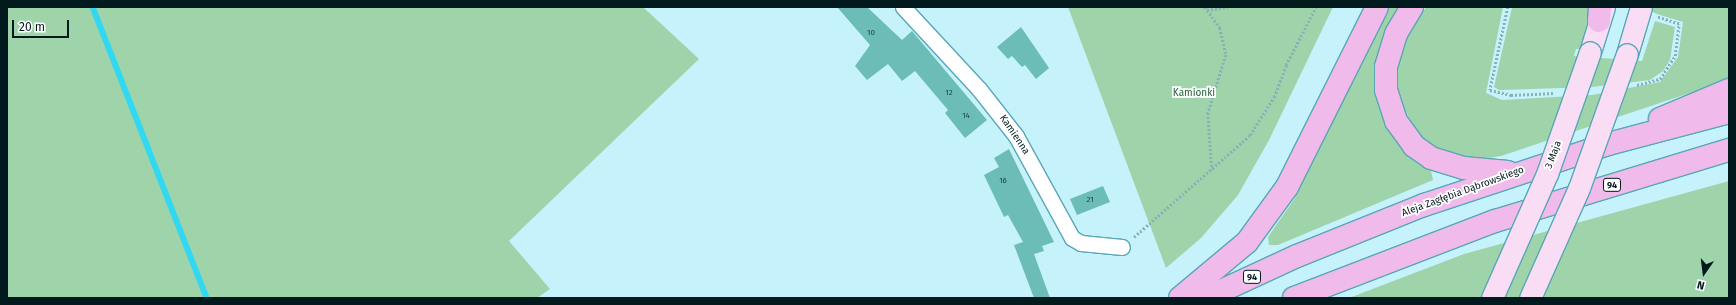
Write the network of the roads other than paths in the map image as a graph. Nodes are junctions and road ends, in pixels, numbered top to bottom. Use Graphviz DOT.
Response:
graph roads {
  1 [pos="903,7"];
  2 [pos="1377,7"];
  3 [pos="1412,7"];
  4 [pos="1601,12"];
  5 [pos="1647,12"];
  6 [pos="1729,90"];
  7 [pos="1729,112"];
  8 [pos="1608,144"];
  9 [pos="1729,150"];
  10 [pos="1520,172"];
  11 [pos="1122,247"];
  12 [pos="1180,298"];
  13 [pos="1206,298"];
  14 [pos="1294,298"];
  15 [pos="1492,298"];
  16 [pos="1530,298"];
  1 -- 11 [label="street, Kamienna"];
  2 -- 12 [label="main road"];
  3 -- 10 [label="main road"];
  4 -- 15 [label="main road, 3 Maja, bridge"];
  5 -- 16 [label="main road, bridge"];
  6 -- 8 [label="main road"];
  7 -- 8 [label="main road, Aleja Zagłębia Dąbrowskiego / 94"];
  8 -- 10 [label="main road, Aleja Zagłębia Dąbrowskiego / 94"];
  9 -- 14 [label="main road, 94"];
  10 -- 13 [label="main road, Aleja Zagłębia Dąbrowskiego / 94"];
}
